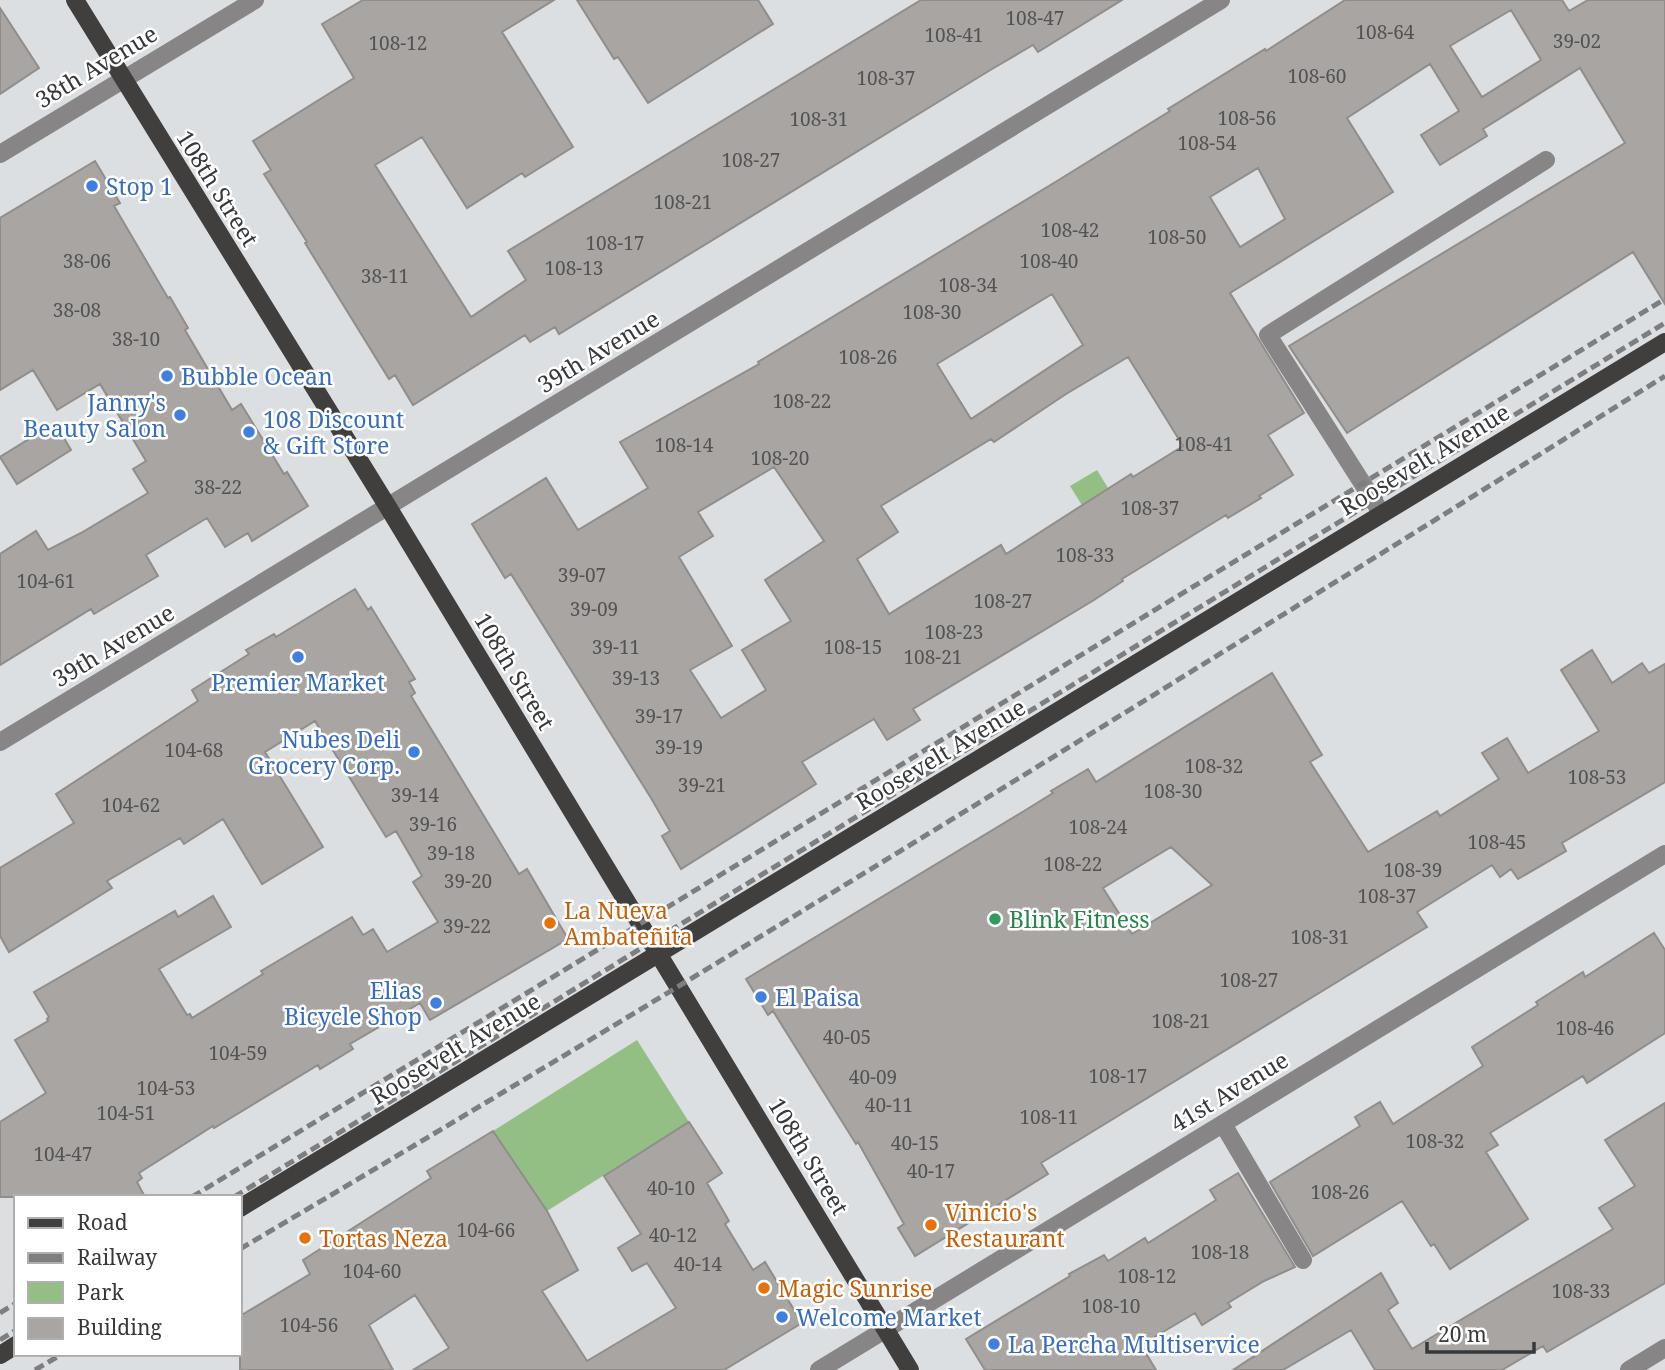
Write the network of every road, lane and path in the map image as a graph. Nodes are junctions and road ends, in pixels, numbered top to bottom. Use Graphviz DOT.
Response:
graph roads {
  1 [pos="75,0"];
  2 [pos="255,0"];
  3 [pos="1221,0"];
  4 [pos="123,79"];
  5 [pos="0,154"];
  6 [pos="1546,160"];
  7 [pos="1665,342"];
  8 [pos="388,507"];
  9 [pos="1382,514"];
  10 [pos="0,742"];
  11 [pos="1665,854"];
  12 [pos="658,953"];
  13 [pos="1223,1124"];
  14 [pos="242,1207"];
  15 [pos="1303,1260"];
  16 [pos="885,1330"];
  17 [pos="1665,1348"];
  18 [pos="819,1370"];
  19 [pos="909,1370"];
  20 [pos="1629,1370"];
  1 -- 4 [label="main road, 108th Street"];
  2 -- 4 [label="street, 38th Avenue"];
  3 -- 8 [label="street, 39th Avenue"];
  4 -- 5 [label="street, 38th Avenue"];
  4 -- 8 [label="main road, 108th Street"];
  6 -- 9 [label="street"];
  7 -- 9 [label="main road, Roosevelt Avenue"];
  8 -- 10 [label="street, 39th Avenue"];
  8 -- 12 [label="main road, 108th Street"];
  9 -- 12 [label="main road, Roosevelt Avenue"];
  11 -- 13 [label="street, 41st Avenue"];
  12 -- 14 [label="main road, Roosevelt Avenue"];
  12 -- 16 [label="main road, 108th Street"];
  13 -- 15 [label="street"];
  13 -- 16 [label="street, 41st Avenue"];
  16 -- 18 [label="street, 41st Avenue"];
  16 -- 19 [label="main road, 108th Street"];
  17 -- 20 [label="street"];
}
